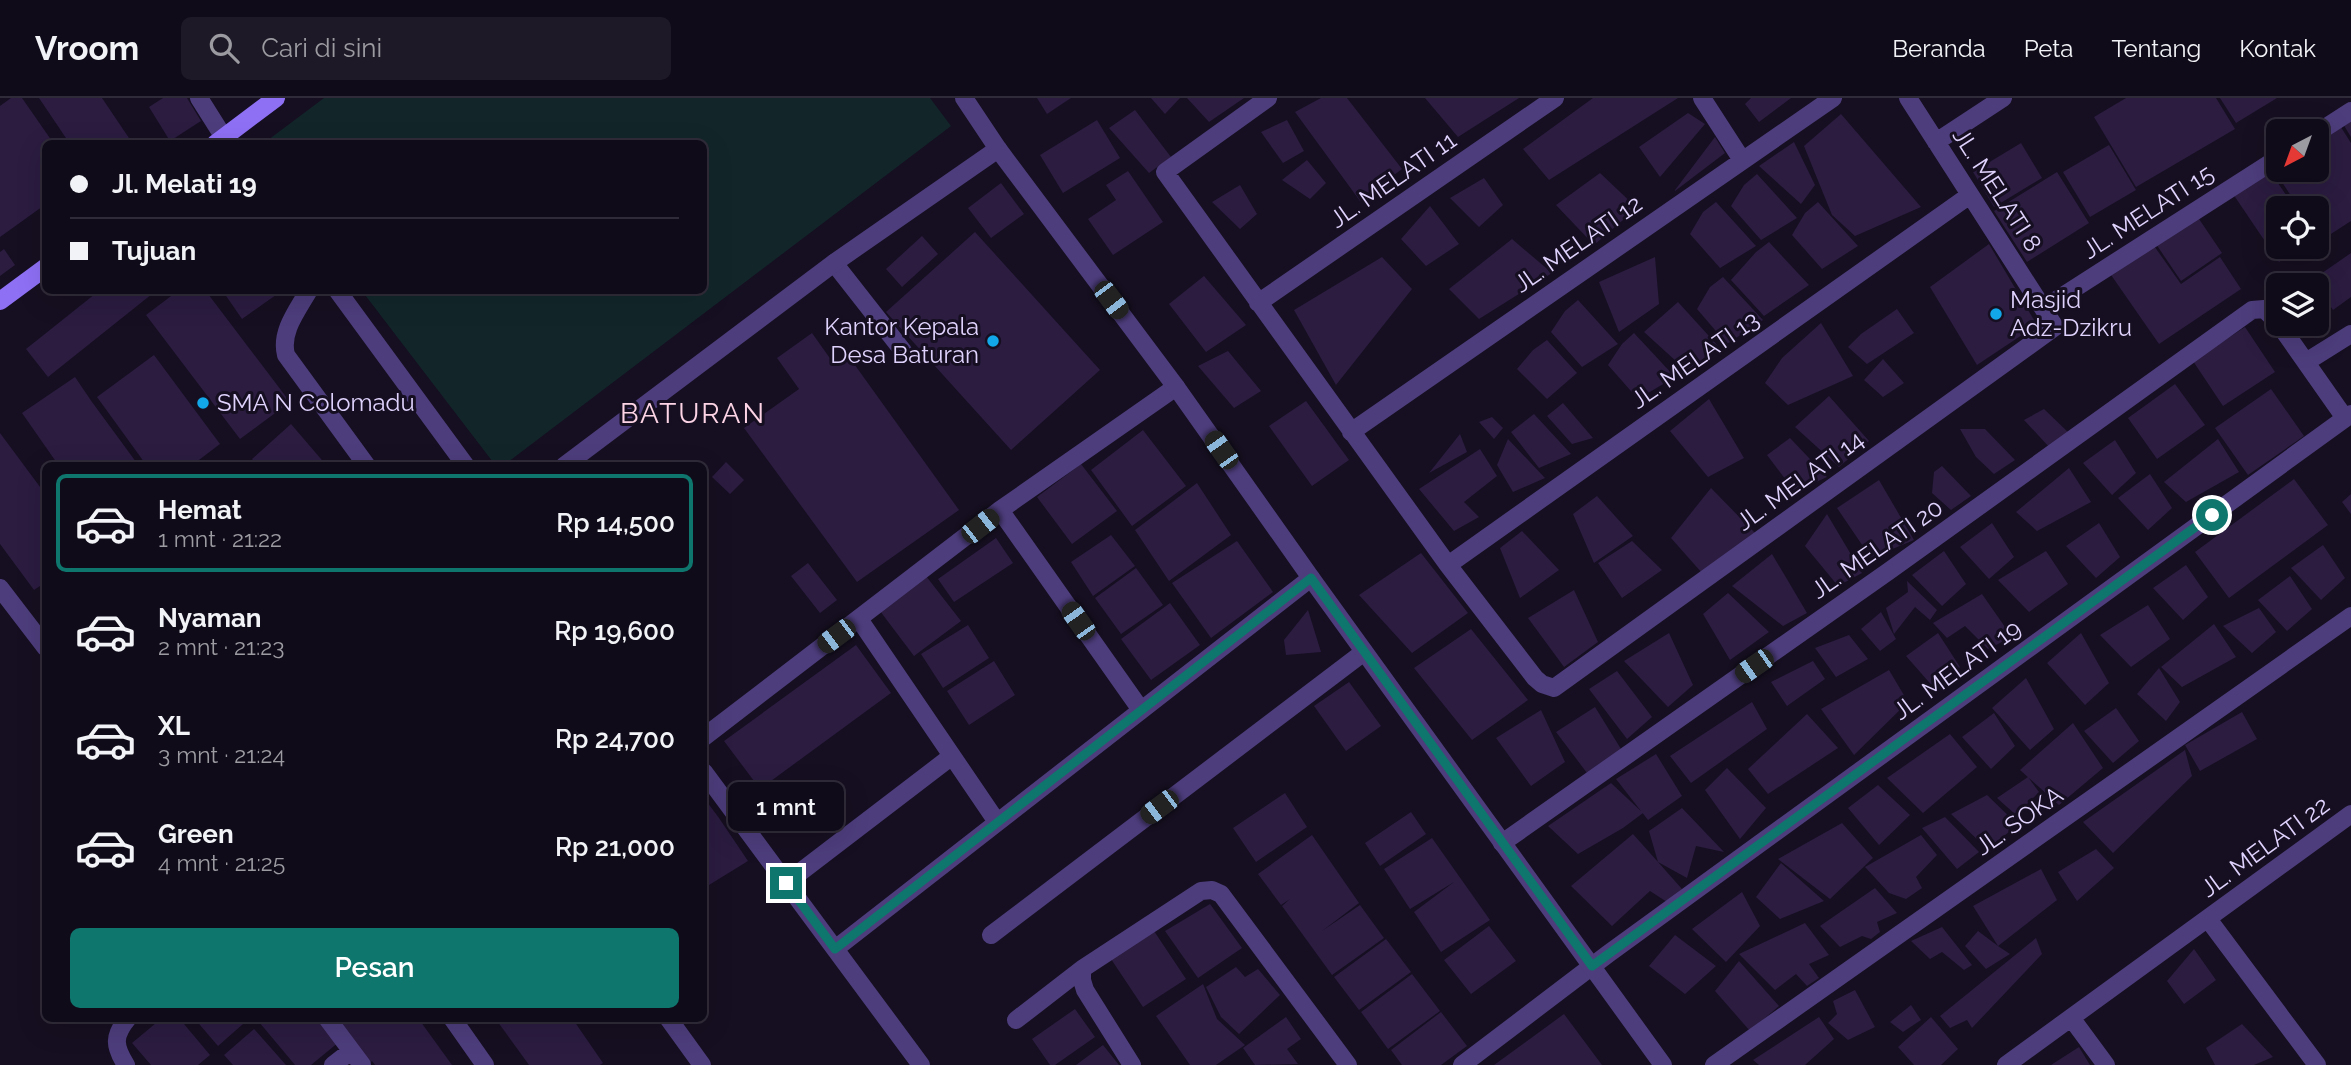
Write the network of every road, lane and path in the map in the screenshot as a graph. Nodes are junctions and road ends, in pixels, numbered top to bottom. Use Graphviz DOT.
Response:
graph roads {
  1 [pos="199,98"];
  2 [pos="275,98"];
  3 [pos="964,98"];
  4 [pos="1268,98"];
  5 [pos="1555,98"];
  6 [pos="1702,98"];
  7 [pos="1833,98"];
  8 [pos="1908,98"];
  9 [pos="2003,98"];
  10 [pos="2351,111"];
  11 [pos="2329,125"];
  12 [pos="221,140"];
  13 [pos="223,140"];
  14 [pos="1936,142"];
  15 [pos="999,149"];
  16 [pos="1742,160"];
  17 [pos="2266,166"];
  18 [pos="1970,195"];
  19 [pos="834,263"];
  20 [pos="42,270"];
  21 [pos="307,294"];
  22 [pos="340,294"];
  23 [pos="0,300"];
  24 [pos="1258,303"];
  25 [pos="2045,308"];
  26 [pos="2266,311"];
  27 [pos="2351,334"];
  28 [pos="2288,336"];
  29 [pos="903,351"];
  30 [pos="2306,362"];
  31 [pos="1175,387"];
  32 [pos="2348,416"];
  33 [pos="1351,432"];
  34 [pos="364,462"];
  35 [pos="463,462"];
  36 [pos="569,462"];
  37 [pos="1000,510"];
  38 [pos="1448,565"];
  39 [pos="1311,578"];
  40 [pos="0,588"];
  41 [pos="2351,616"];
  42 [pos="859,620"];
  43 [pos="42,643"];
  44 [pos="1364,652"];
  45 [pos="1140,710"];
  46 [pos="707,735"];
  47 [pos="951,756"];
  48 [pos="707,776"];
  49 [pos="2351,814"];
  50 [pos="996,822"];
  51 [pos="1502,843"];
  52 [pos="786,883"];
  53 [pos="2208,919"];
  54 [pos="991,935"];
  55 [pos="835,949"];
  56 [pos="1592,966"];
  57 [pos="1082,969"];
  58 [pos="2072,1019"];
  59 [pos="1016,1020"];
  60 [pos="125,1022"];
  61 [pos="330,1022"];
  62 [pos="455,1022"];
  63 [pos="671,1022"];
  64 [pos="356,1058"];
  65 [pos="126,1065"];
  66 [pos="332,1065"];
  67 [pos="485,1065"];
  68 [pos="702,1065"];
  69 [pos="921,1065"];
  70 [pos="1132,1065"];
  71 [pos="1348,1065"];
  72 [pos="1462,1065"];
  73 [pos="1663,1065"];
  74 [pos="1714,1065"];
  75 [pos="2006,1065"];
  76 [pos="2106,1065"];
  77 [pos="2317,1065"];
  1 -- 12 [label="street"];
  2 -- 13 [label="main road"];
  3 -- 15 [label="street"];
  4 -- 24 [label="street"];
  5 -- 24 [label="street, JL. MELATI 11"];
  6 -- 16 [label="street"];
  7 -- 16 [label="street, JL. MELATI 12"];
  8 -- 14 [label="street, JL. MELATI 8"];
  9 -- 14 [label="street"];
  10 -- 11 [label="street"];
  14 -- 18 [label="street, JL. MELATI 8"];
  15 -- 19 [label="street"];
  15 -- 31 [label="street"];
  16 -- 33 [label="street, JL. MELATI 12"];
  17 -- 25 [label="street, JL. MELATI 15"];
  18 -- 25 [label="street, JL. MELATI 8"];
  18 -- 38 [label="street, JL. MELATI 13"];
  19 -- 29 [label="street"];
  19 -- 36 [label="street"];
  20 -- 23 [label="main road"];
  21 -- 34 [label="street"];
  22 -- 35 [label="street"];
  24 -- 33 [label="street"];
  25 -- 38 [label="street, JL. MELATI 14"];
  26 -- 51 [label="street, JL. MELATI 20"];
  27 -- 30 [label="street"];
  28 -- 30 [label="street, JL. MELATI 20"];
  30 -- 32 [label="street, JL. MELATI 20"];
  31 -- 37 [label="street"];
  31 -- 39 [label="street"];
  32 -- 56 [label="street, JL. MELATI 19"];
  33 -- 38 [label="street"];
  37 -- 42 [label="street"];
  37 -- 45 [label="street"];
  39 -- 44 [label="street"];
  39 -- 45 [label="street"];
  40 -- 43 [label="street"];
  41 -- 74 [label="street, JL. SOKA"];
  42 -- 46 [label="street"];
  42 -- 47 [label="street"];
  44 -- 51 [label="street"];
  44 -- 54 [label="street"];
  45 -- 50 [label="street"];
  47 -- 50 [label="street"];
  47 -- 52 [label="street"];
  48 -- 52 [label="street"];
  49 -- 53 [label="street, JL. MELATI 22"];
  50 -- 55 [label="street"];
  51 -- 56 [label="street"];
  52 -- 55 [label="street"];
  53 -- 58 [label="street, JL. MELATI 22"];
  53 -- 77 [label="street, JL. MELATI 22"];
  55 -- 69 [label="street"];
  56 -- 72 [label="street, JL. MELATI 19"];
  56 -- 73 [label="street"];
  57 -- 59 [label="street"];
  57 -- 70 [label="street"];
  57 -- 71 [label="street"];
  58 -- 75 [label="street, JL. MELATI 22"];
  58 -- 76 [label="street"];
  60 -- 65 [label="street"];
  61 -- 64 [label="street"];
  62 -- 67 [label="street"];
  63 -- 68 [label="street"];
  64 -- 66 [label="street"];
}
